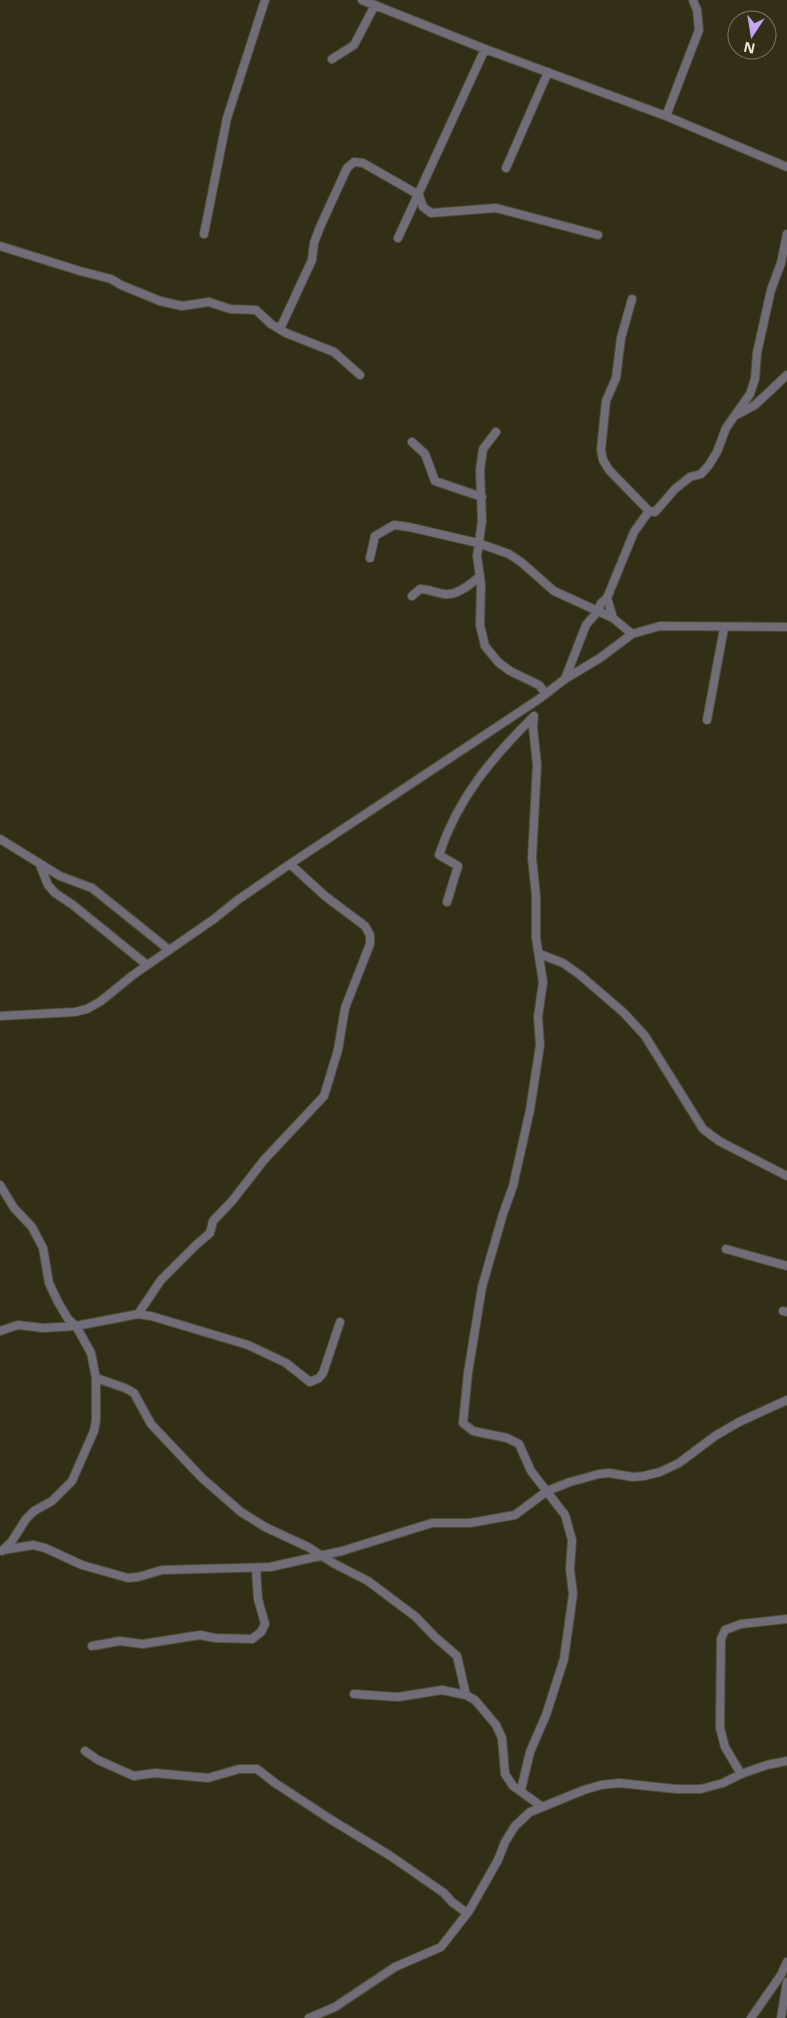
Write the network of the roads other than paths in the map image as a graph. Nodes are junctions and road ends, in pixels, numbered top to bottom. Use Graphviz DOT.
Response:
graph roads {
  1 [pos="265,0"];
  2 [pos="362,0"];
  3 [pos="693,0"];
  4 [pos="375,6"];
  5 [pos="485,49"];
  6 [pos="332,59"];
  7 [pos="548,72"];
  8 [pos="666,116"];
  9 [pos="787,167"];
  10 [pos="506,168"];
  11 [pos="420,195"];
  12 [pos="204,234"];
  13 [pos="598,234"];
  14 [pos="787,236"];
  15 [pos="398,238"];
  16 [pos="0,246"];
  17 [pos="632,298"];
  18 [pos="280,329"];
  19 [pos="360,375"];
  20 [pos="787,376"];
  21 [pos="736,415"];
  22 [pos="496,432"];
  23 [pos="412,442"];
  24 [pos="482,497"];
  25 [pos="649,511"];
  26 [pos="478,543"];
  27 [pos="370,558"];
  28 [pos="480,576"];
  29 [pos="412,596"];
  30 [pos="607,598"];
  31 [pos="598,611"];
  32 [pos="614,618"];
  33 [pos="787,627"];
  34 [pos="724,628"];
  35 [pos="632,634"];
  36 [pos="564,679"];
  37 [pos="542,696"];
  38 [pos="534,716"];
  39 [pos="707,720"];
  40 [pos="0,839"];
  41 [pos="290,864"];
  42 [pos="40,865"];
  43 [pos="447,902"];
  44 [pos="168,950"];
  45 [pos="540,954"];
  46 [pos="147,965"];
  47 [pos="0,1016"];
  48 [pos="787,1176"];
  49 [pos="0,1185"];
  50 [pos="726,1249"];
  51 [pos="787,1266"];
  52 [pos="138,1314"];
  53 [pos="340,1322"];
  54 [pos="76,1326"];
  55 [pos="0,1331"];
  56 [pos="96,1378"];
  57 [pos="787,1400"];
  58 [pos="547,1491"];
  59 [pos="1,1552"];
  60 [pos="322,1555"];
  61 [pos="256,1569"];
  62 [pos="787,1619"];
  63 [pos="92,1646"];
  64 [pos="354,1694"];
  65 [pos="466,1695"];
  66 [pos="85,1751"];
  67 [pos="787,1761"];
  68 [pos="740,1774"];
  69 [pos="520,1790"];
  70 [pos="541,1806"];
  71 [pos="468,1913"];
  72 [pos="787,1965"];
  73 [pos="787,1982"];
  74 [pos="309,2018"];
  75 [pos="752,2018"];
  76 [pos="781,2018"];
  1 -- 12 [label="street"];
  2 -- 4 [label="street"];
  3 -- 8 [label="street"];
  4 -- 5 [label="street"];
  4 -- 6 [label="street"];
  5 -- 7 [label="street"];
  5 -- 11 [label="street"];
  7 -- 8 [label="street"];
  7 -- 10 [label="street"];
  8 -- 9 [label="street"];
  11 -- 13 [label="street"];
  11 -- 15 [label="street"];
  11 -- 18 [label="street"];
  14 -- 21 [label="street"];
  16 -- 18 [label="street"];
  17 -- 25 [label="street"];
  18 -- 19 [label="street"];
  20 -- 21 [label="street"];
  21 -- 25 [label="street"];
  22 -- 24 [label="street"];
  23 -- 24 [label="street"];
  24 -- 26 [label="street"];
  25 -- 30 [label="street"];
  26 -- 27 [label="street"];
  26 -- 28 [label="street"];
  26 -- 31 [label="street"];
  28 -- 29 [label="street"];
  28 -- 37 [label="street"];
  30 -- 31 [label="street"];
  30 -- 32 [label="street"];
  31 -- 32 [label="street"];
  31 -- 36 [label="street"];
  32 -- 35 [label="street"];
  33 -- 34 [label="street"];
  34 -- 35 [label="street"];
  34 -- 39 [label="street"];
  35 -- 36 [label="street"];
  36 -- 37 [label="street"];
  37 -- 38 [label="street"];
  37 -- 41 [label="street"];
  38 -- 43 [label="street"];
  38 -- 45 [label="street"];
  40 -- 42 [label="street"];
  41 -- 44 [label="street"];
  41 -- 52 [label="street"];
  42 -- 44 [label="street"];
  42 -- 46 [label="street"];
  44 -- 46 [label="street"];
  45 -- 48 [label="street"];
  45 -- 58 [label="street"];
  46 -- 47 [label="street"];
  49 -- 54 [label="street"];
  50 -- 51 [label="street"];
  52 -- 53 [label="street"];
  52 -- 54 [label="street"];
  54 -- 55 [label="street"];
  54 -- 56 [label="street"];
  56 -- 59 [label="street"];
  56 -- 60 [label="street"];
  57 -- 58 [label="street"];
  58 -- 60 [label="street"];
  58 -- 69 [label="street"];
  59 -- 61 [label="street"];
  60 -- 61 [label="street"];
  60 -- 65 [label="street"];
  61 -- 63 [label="street"];
  62 -- 68 [label="street"];
  64 -- 65 [label="street"];
  65 -- 69 [label="street"];
  66 -- 71 [label="street"];
  67 -- 68 [label="street"];
  68 -- 70 [label="street"];
  69 -- 70 [label="street"];
  70 -- 71 [label="street"];
  71 -- 74 [label="street"];
  72 -- 75 [label="street"];
  73 -- 76 [label="street"];
}
